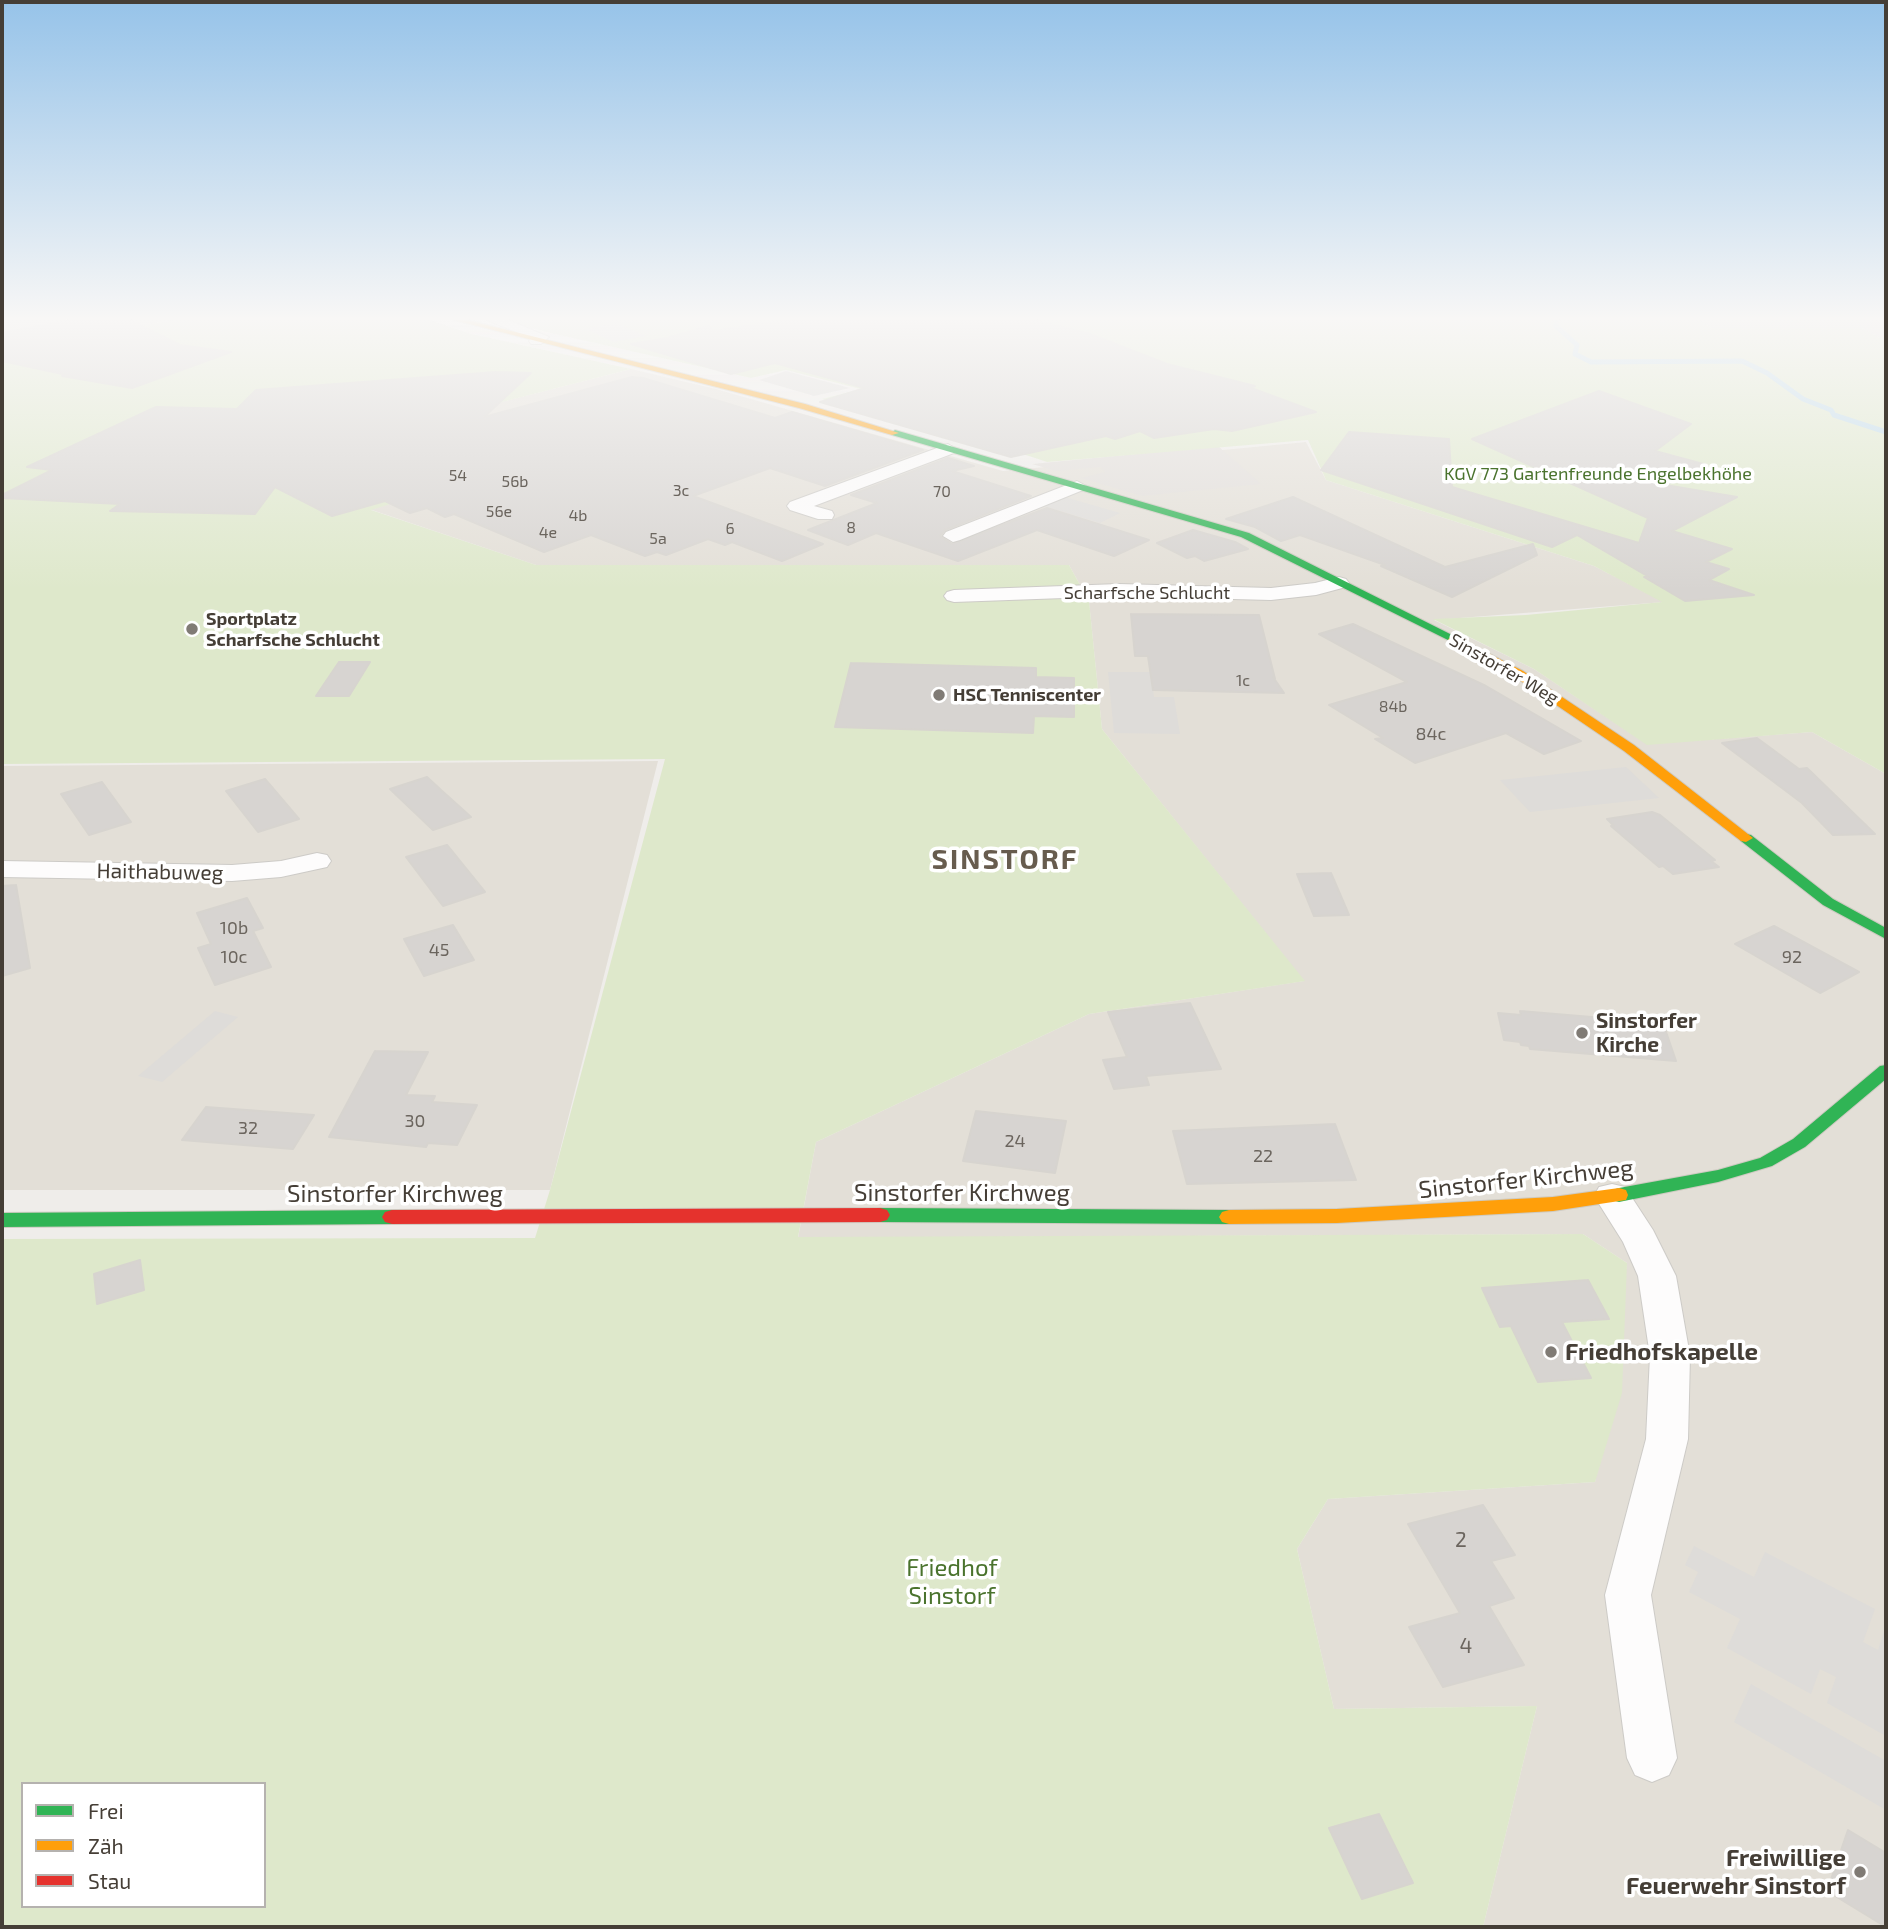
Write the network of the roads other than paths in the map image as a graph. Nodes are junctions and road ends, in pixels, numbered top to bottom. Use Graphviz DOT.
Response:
graph roads {
  1 [pos="812,410"];
  2 [pos="947,449"];
  3 [pos="1077,486"];
  4 [pos="825,515"];
  5 [pos="953,536"];
  6 [pos="1339,583"];
  7 [pos="954,596"];
  8 [pos="317,861"];
  9 [pos="2,869"];
  10 [pos="1886,934"];
  11 [pos="1886,1070"];
  12 [pos="1612,1196"];
  13 [pos="2,1220"];
  14 [pos="1652,1758"];
  1 -- 2 [label="street, Sinstorfer Weg"];
  2 -- 3 [label="street, Sinstorfer Weg"];
  2 -- 4 [label="street"];
  3 -- 5 [label="street"];
  3 -- 6 [label="street, Sinstorfer Weg"];
  6 -- 7 [label="street, Scharfsche Schlucht"];
  6 -- 10 [label="street, Sinstorfer Weg"];
  8 -- 9 [label="street, Haithabuweg"];
  11 -- 12 [label="street, Sinstorfer Kirchweg"];
  12 -- 13 [label="street, Sinstorfer Kirchweg"];
  12 -- 14 [label="street"];
}
